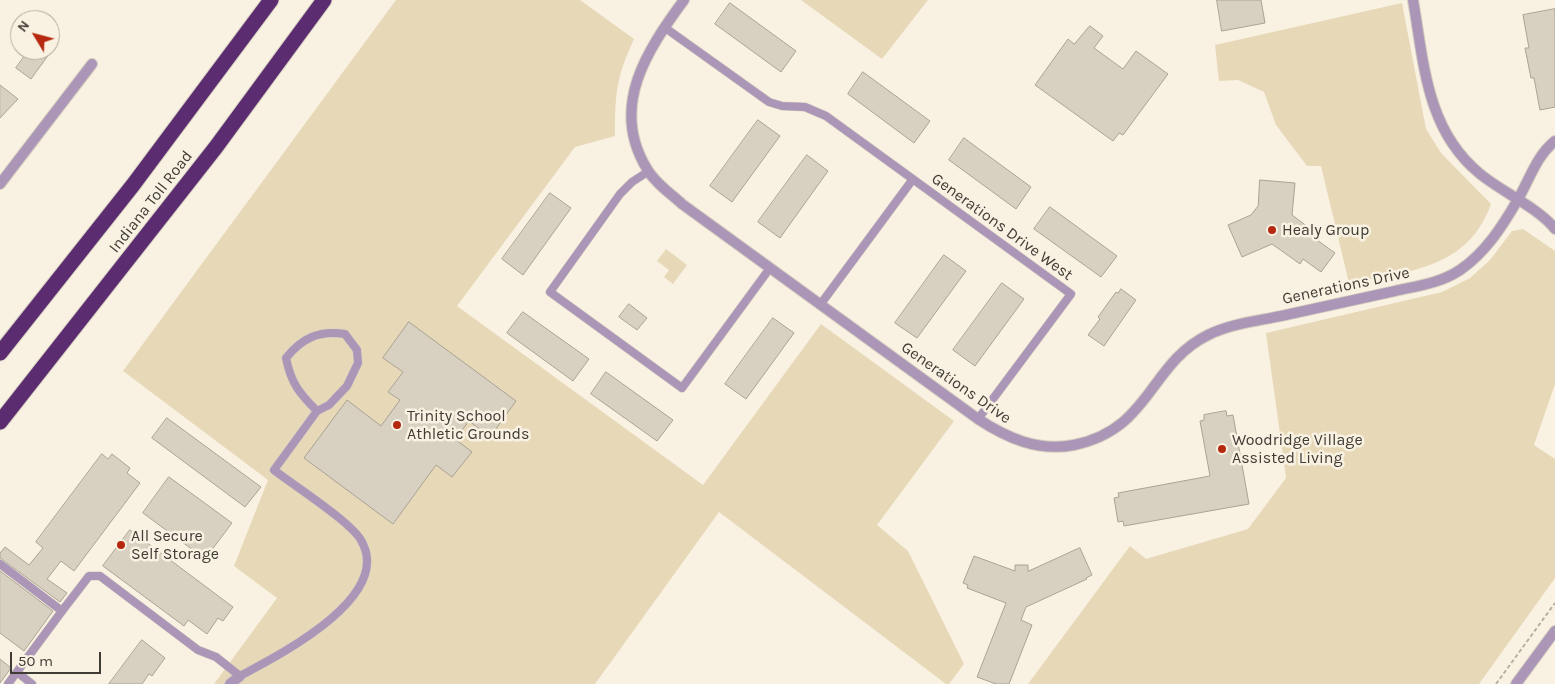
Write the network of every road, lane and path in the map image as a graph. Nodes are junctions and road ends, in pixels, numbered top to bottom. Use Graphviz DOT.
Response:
graph roads {
  1 [pos="270,0"];
  2 [pos="324,0"];
  3 [pos="684,0"];
  4 [pos="1413,0"];
  5 [pos="664,28"];
  6 [pos="92,64"];
  7 [pos="1555,141"];
  8 [pos="649,171"];
  9 [pos="913,179"];
  10 [pos="0,184"];
  11 [pos="1517,200"];
  12 [pos="1554,227"];
  13 [pos="770,268"];
  14 [pos="820,305"];
  15 [pos="0,352"];
  16 [pos="317,411"];
  17 [pos="978,419"];
  18 [pos="0,422"];
  19 [pos="0,564"];
  20 [pos="1555,603"];
  21 [pos="62,611"];
  22 [pos="1555,631"];
  23 [pos="17,672"];
  24 [pos="240,676"];
  25 [pos="8,684"];
  26 [pos="32,684"];
  27 [pos="230,684"];
  28 [pos="1496,684"];
  29 [pos="1516,684"];
  1 -- 15 [label="highway, Indiana Toll Road"];
  2 -- 18 [label="highway, Indiana Toll Road"];
  3 -- 5 [label="street, Generations Drive"];
  4 -- 11 [label="street"];
  5 -- 8 [label="street, Generations Drive"];
  5 -- 9 [label="lane, Generations Drive West"];
  6 -- 10 [label="street"];
  7 -- 11 [label="street, Generations Drive"];
  8 -- 13 [label="street, Generations Drive"];
  8 -- 13 [label="lane"];
  9 -- 14 [label="lane, Generations Drive West"];
  9 -- 17 [label="lane, Generations Drive West"];
  11 -- 12 [label="street"];
  11 -- 17 [label="street, Generations Drive"];
  13 -- 14 [label="street, Generations Drive"];
  14 -- 17 [label="street, Generations Drive"];
  16 -- 16 [label="lane"];
  16 -- 24 [label="lane"];
  19 -- 21 [label="lane"];
  20 -- 28 [label="path"];
  21 -- 23 [label="lane"];
  21 -- 24 [label="lane"];
  22 -- 29 [label="street"];
  23 -- 25 [label="lane"];
  23 -- 26 [label="lane"];
  24 -- 27 [label="street"];
}
